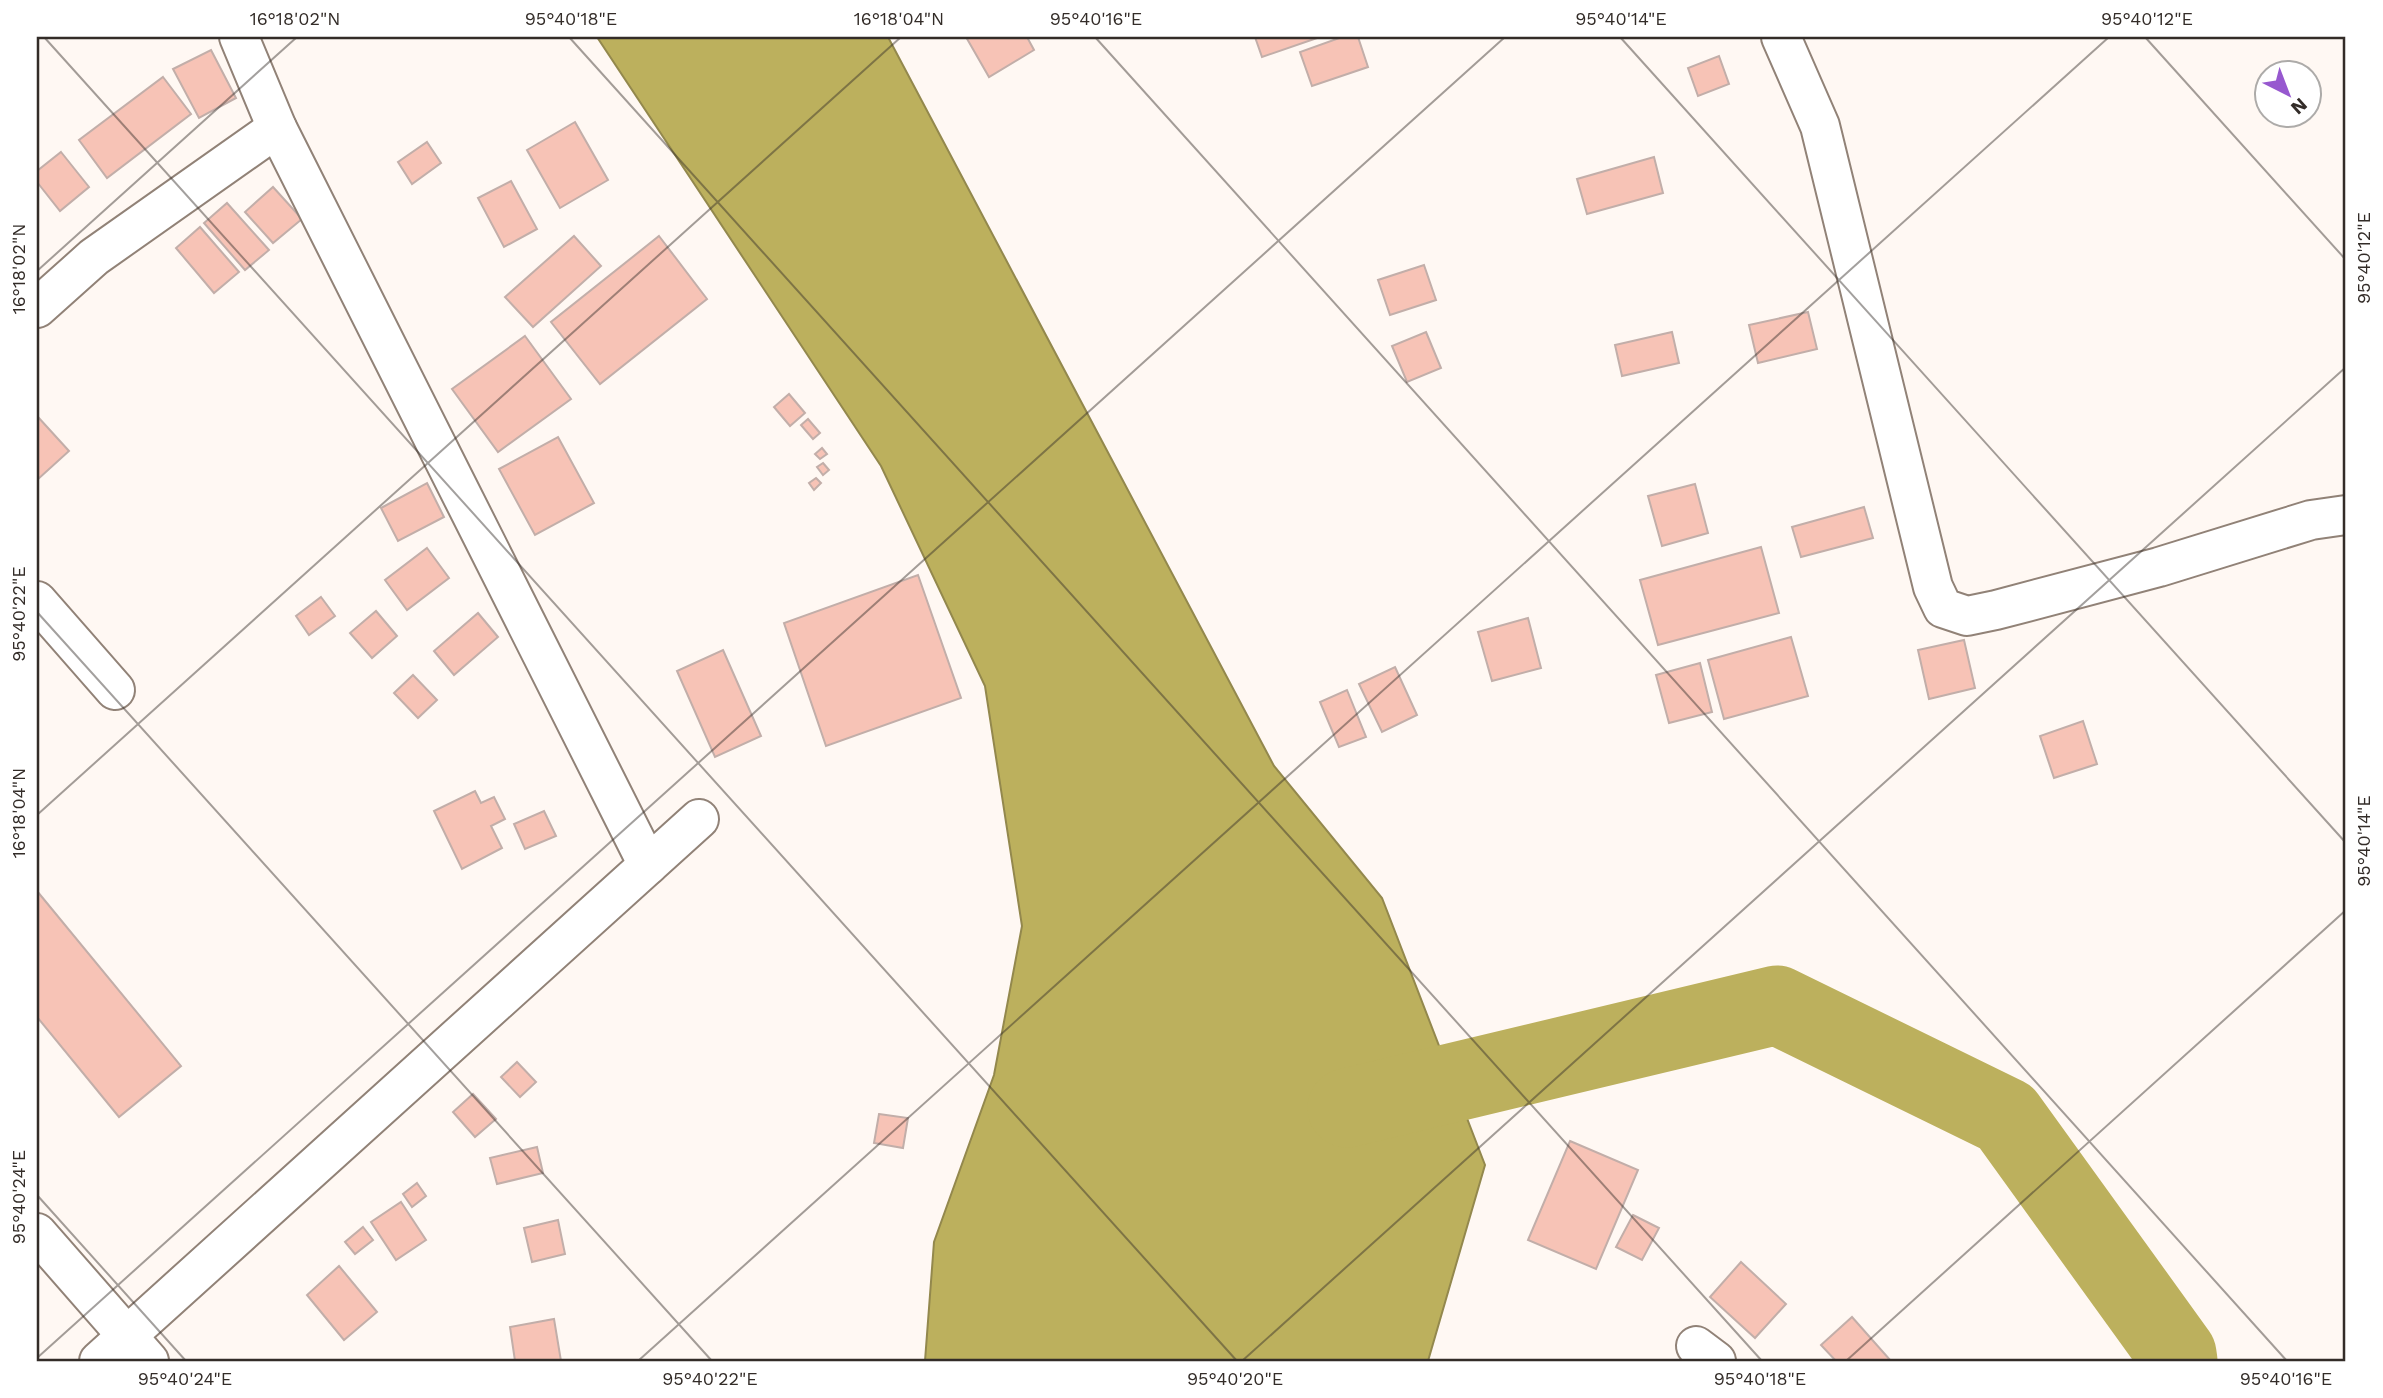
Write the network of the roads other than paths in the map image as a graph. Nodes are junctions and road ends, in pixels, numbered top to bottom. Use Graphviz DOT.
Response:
graph roads {
  1 [pos="239,37"];
  2 [pos="1781,37"];
  3 [pos="276,128"];
  4 [pos="37,308"];
  5 [pos="2346,515"];
  6 [pos="37,601"];
  7 [pos="115,690"];
  8 [pos="699,819"];
  9 [pos="648,865"];
  10 [pos="37,1233"];
  11 [pos="138,1349"];
  12 [pos="99,1361"];
  1 -- 3 [label="street"];
  2 -- 5 [label="street"];
  3 -- 4 [label="street"];
  3 -- 9 [label="street"];
  6 -- 7 [label="street"];
  8 -- 9 [label="street"];
  9 -- 11 [label="street"];
  10 -- 11 [label="street"];
  11 -- 12 [label="street"];
}
